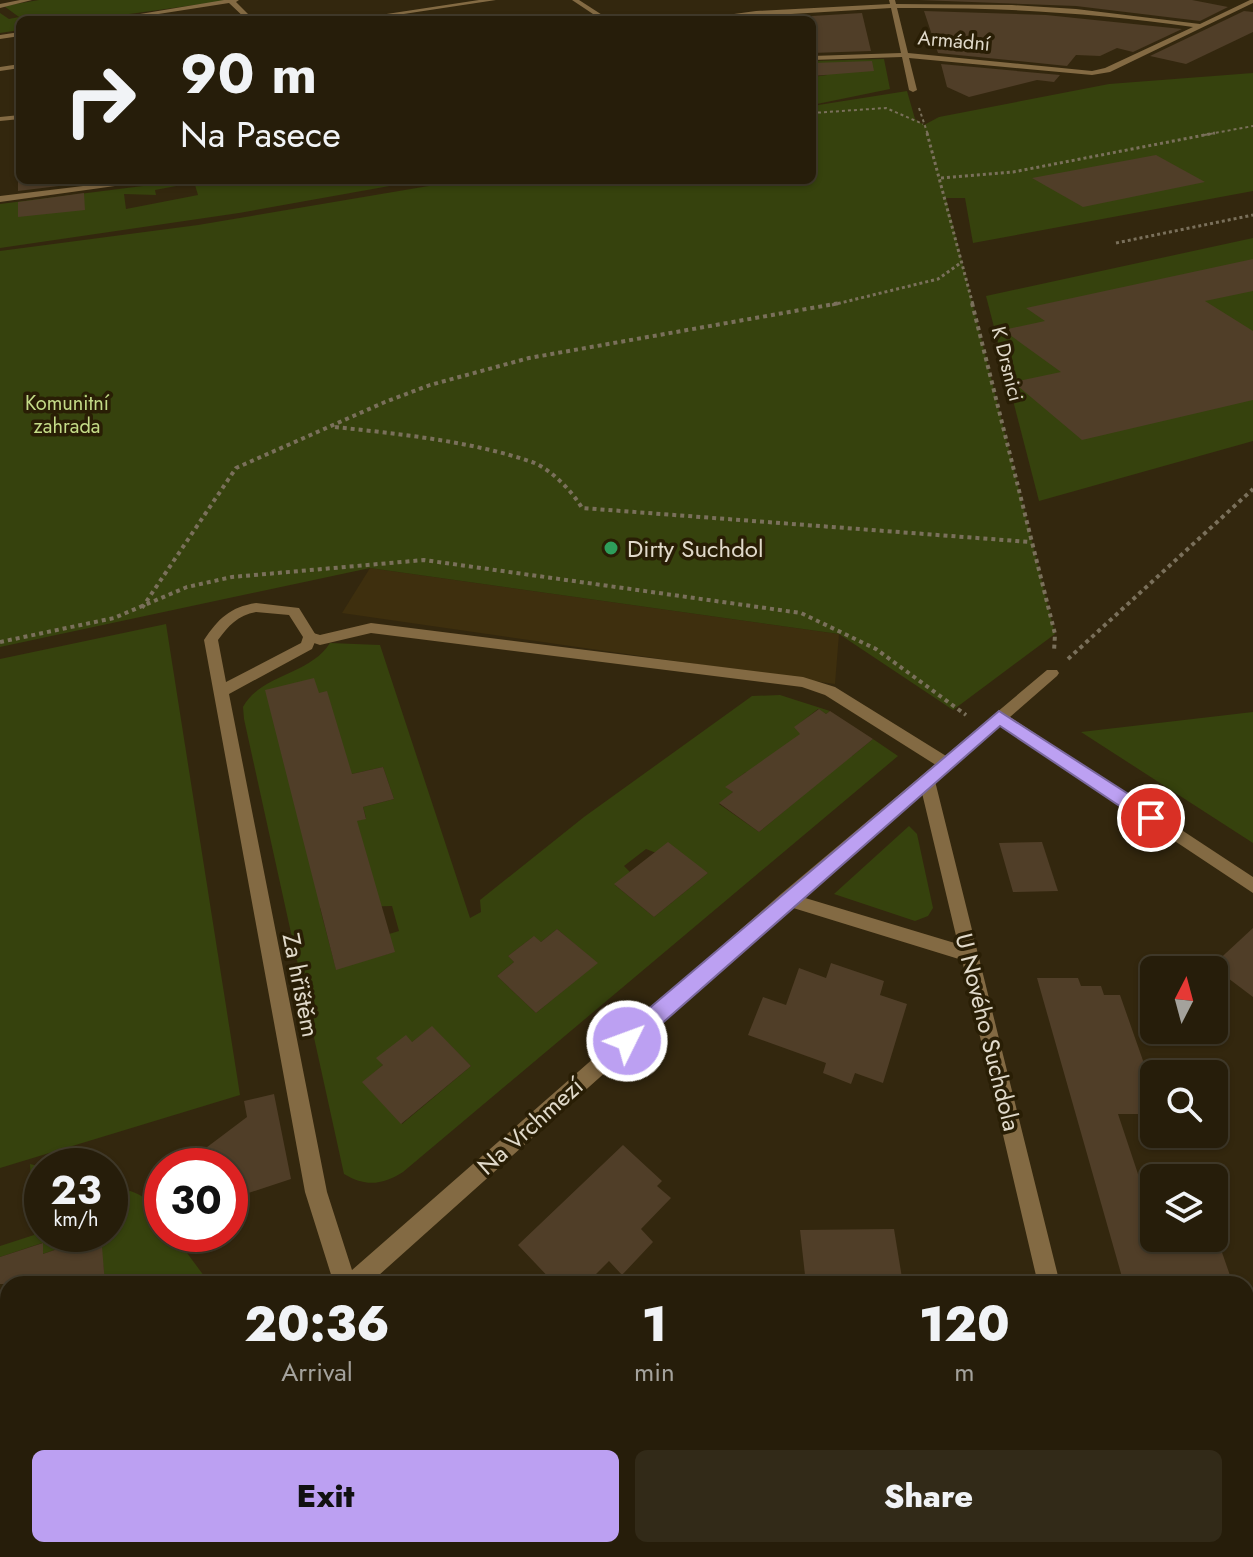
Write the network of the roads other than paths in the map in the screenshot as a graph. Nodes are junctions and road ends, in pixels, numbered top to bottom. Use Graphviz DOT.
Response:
graph roads {
  1 [pos="29,0"];
  2 [pos="233,0"];
  3 [pos="493,0"];
  4 [pos="575,0"];
  5 [pos="1085,0"];
  6 [pos="1253,1"];
  7 [pos="893,2"];
  8 [pos="0,6"];
  9 [pos="1082,8"];
  10 [pos="132,16"];
  11 [pos="247,16"];
  12 [pos="379,16"];
  13 [pos="601,16"];
  14 [pos="722,16"];
  15 [pos="1202,26"];
  16 [pos="903,55"];
  17 [pos="816,58"];
  18 [pos="913,90"];
  19 [pos="122,184"];
  20 [pos="0,199"];
  21 [pos="310,637"];
  22 [pos="1052,673"];
  23 [pos="222,691"];
  24 [pos="992,723"];
  25 [pos="945,763"];
  26 [pos="927,780"];
  27 [pos="1253,886"];
  28 [pos="787,899"];
  29 [pos="969,955"];
  30 [pos="342,1276"];
  31 [pos="361,1276"];
  32 [pos="1047,1276"];
  1 -- 8 [label="street"];
  2 -- 10 [label="street"];
  2 -- 11 [label="street"];
  3 -- 12 [label="street"];
  4 -- 13 [label="street"];
  5 -- 9 [label="street"];
  6 -- 15 [label="street"];
  7 -- 9 [label="street"];
  7 -- 14 [label="street"];
  7 -- 16 [label="street"];
  9 -- 15 [label="street"];
  15 -- 16 [label="street, Armádní"];
  16 -- 17 [label="street, Armádní"];
  16 -- 18 [label="street"];
  19 -- 20 [label="street"];
  21 -- 23 [label="street"];
  21 -- 23 [label="street, Za hřištěm"];
  21 -- 25 [label="street"];
  22 -- 24 [label="street"];
  23 -- 30 [label="street, Za hřištěm"];
  24 -- 25 [label="street, Na Vrchmezí"];
  24 -- 27 [label="street"];
  25 -- 26 [label="street, Na Vrchmezí"];
  26 -- 28 [label="street, Na Vrchmezí"];
  26 -- 29 [label="street, U Nového Suchdola"];
  28 -- 29 [label="street, U Nového Suchdola"];
  28 -- 31 [label="street, Na Vrchmezí"];
  29 -- 32 [label="street, U Nového Suchdola"];
}
